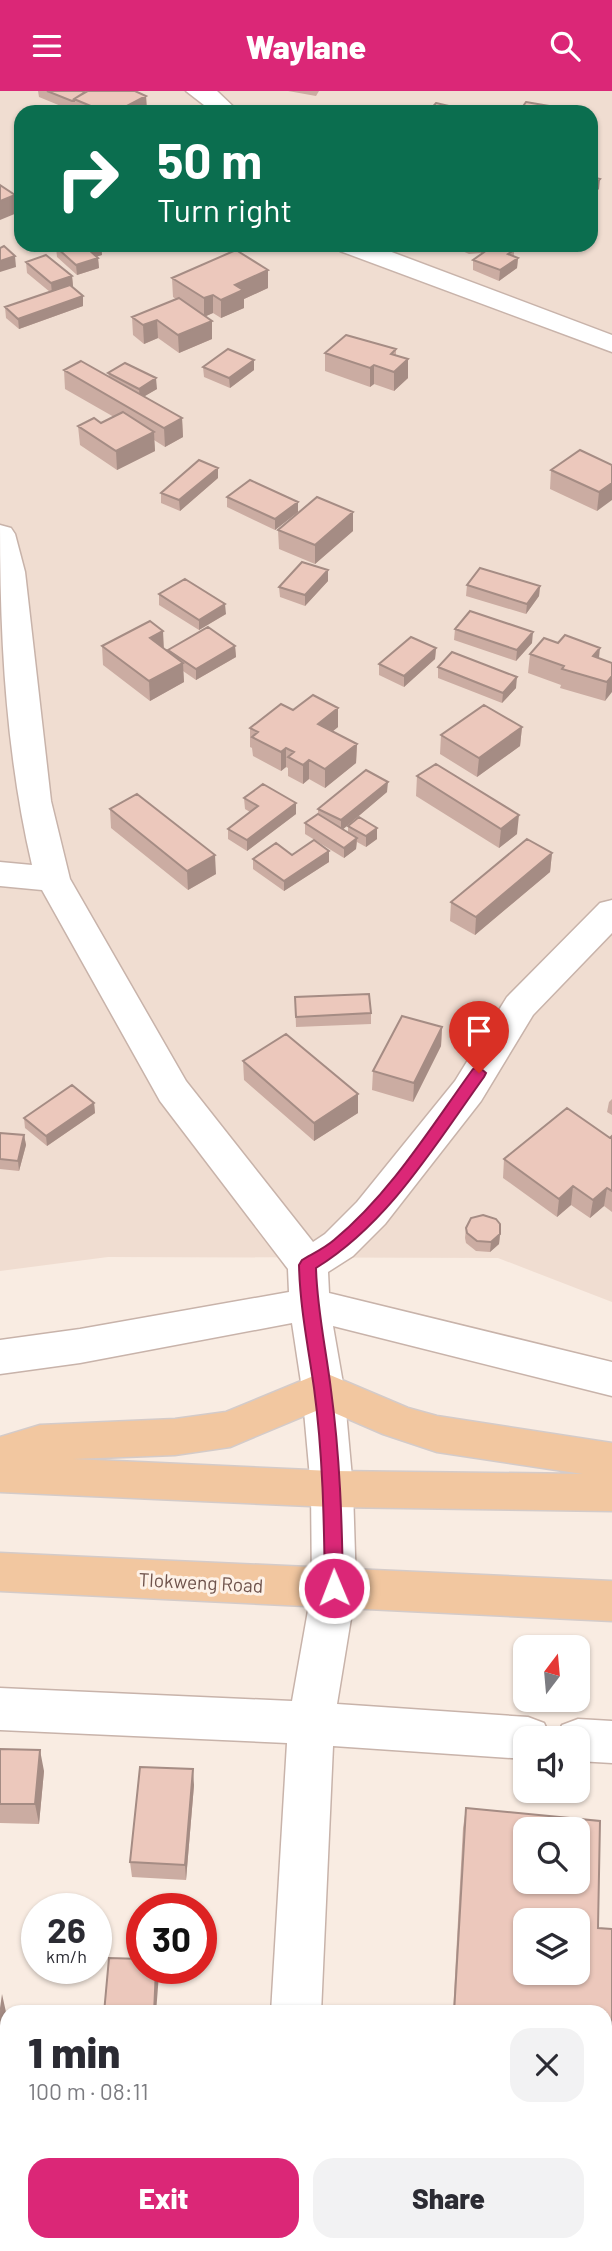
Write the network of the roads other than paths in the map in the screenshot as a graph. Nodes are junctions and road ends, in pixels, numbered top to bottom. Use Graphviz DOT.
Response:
graph roads {
  1 [pos="198,91"];
  2 [pos="220,105"];
  3 [pos="368,252"];
  4 [pos="612,344"];
  5 [pos="0,534"];
  6 [pos="0,874"];
  7 [pos="53,879"];
  8 [pos="612,912"];
  9 [pos="308,1284"];
  10 [pos="0,1357"];
  11 [pos="612,1379"];
  12 [pos="323,1389"];
  13 [pos="0,1455"];
  14 [pos="612,1461"];
  15 [pos="0,1474"];
  16 [pos="332,1489"];
  17 [pos="612,1493"];
  18 [pos="0,1572"];
  19 [pos="334,1588"];
  20 [pos="612,1601"];
  21 [pos="0,1709"];
  22 [pos="310,1723"];
  23 [pos="513,1737"];
  24 [pos="590,1741"];
  25 [pos="612,1742"];
  26 [pos="296,2005"];
  1 -- 2 [label="street"];
  3 -- 4 [label="street"];
  5 -- 7 [label="street"];
  6 -- 7 [label="street"];
  7 -- 9 [label="street"];
  8 -- 9 [label="street"];
  9 -- 10 [label="street"];
  9 -- 11 [label="street"];
  9 -- 12 [label="street"];
  12 -- 13 [label="main road"];
  12 -- 14 [label="main road"];
  12 -- 16 [label="street"];
  15 -- 16 [label="main road"];
  16 -- 17 [label="main road"];
  16 -- 19 [label="street"];
  18 -- 19 [label="main road, Tlokweng Road"];
  19 -- 20 [label="main road, Tlokweng Road"];
  19 -- 22 [label="street"];
  21 -- 22 [label="street"];
  22 -- 23 [label="street"];
  22 -- 26 [label="street"];
  24 -- 25 [label="street"];
}
